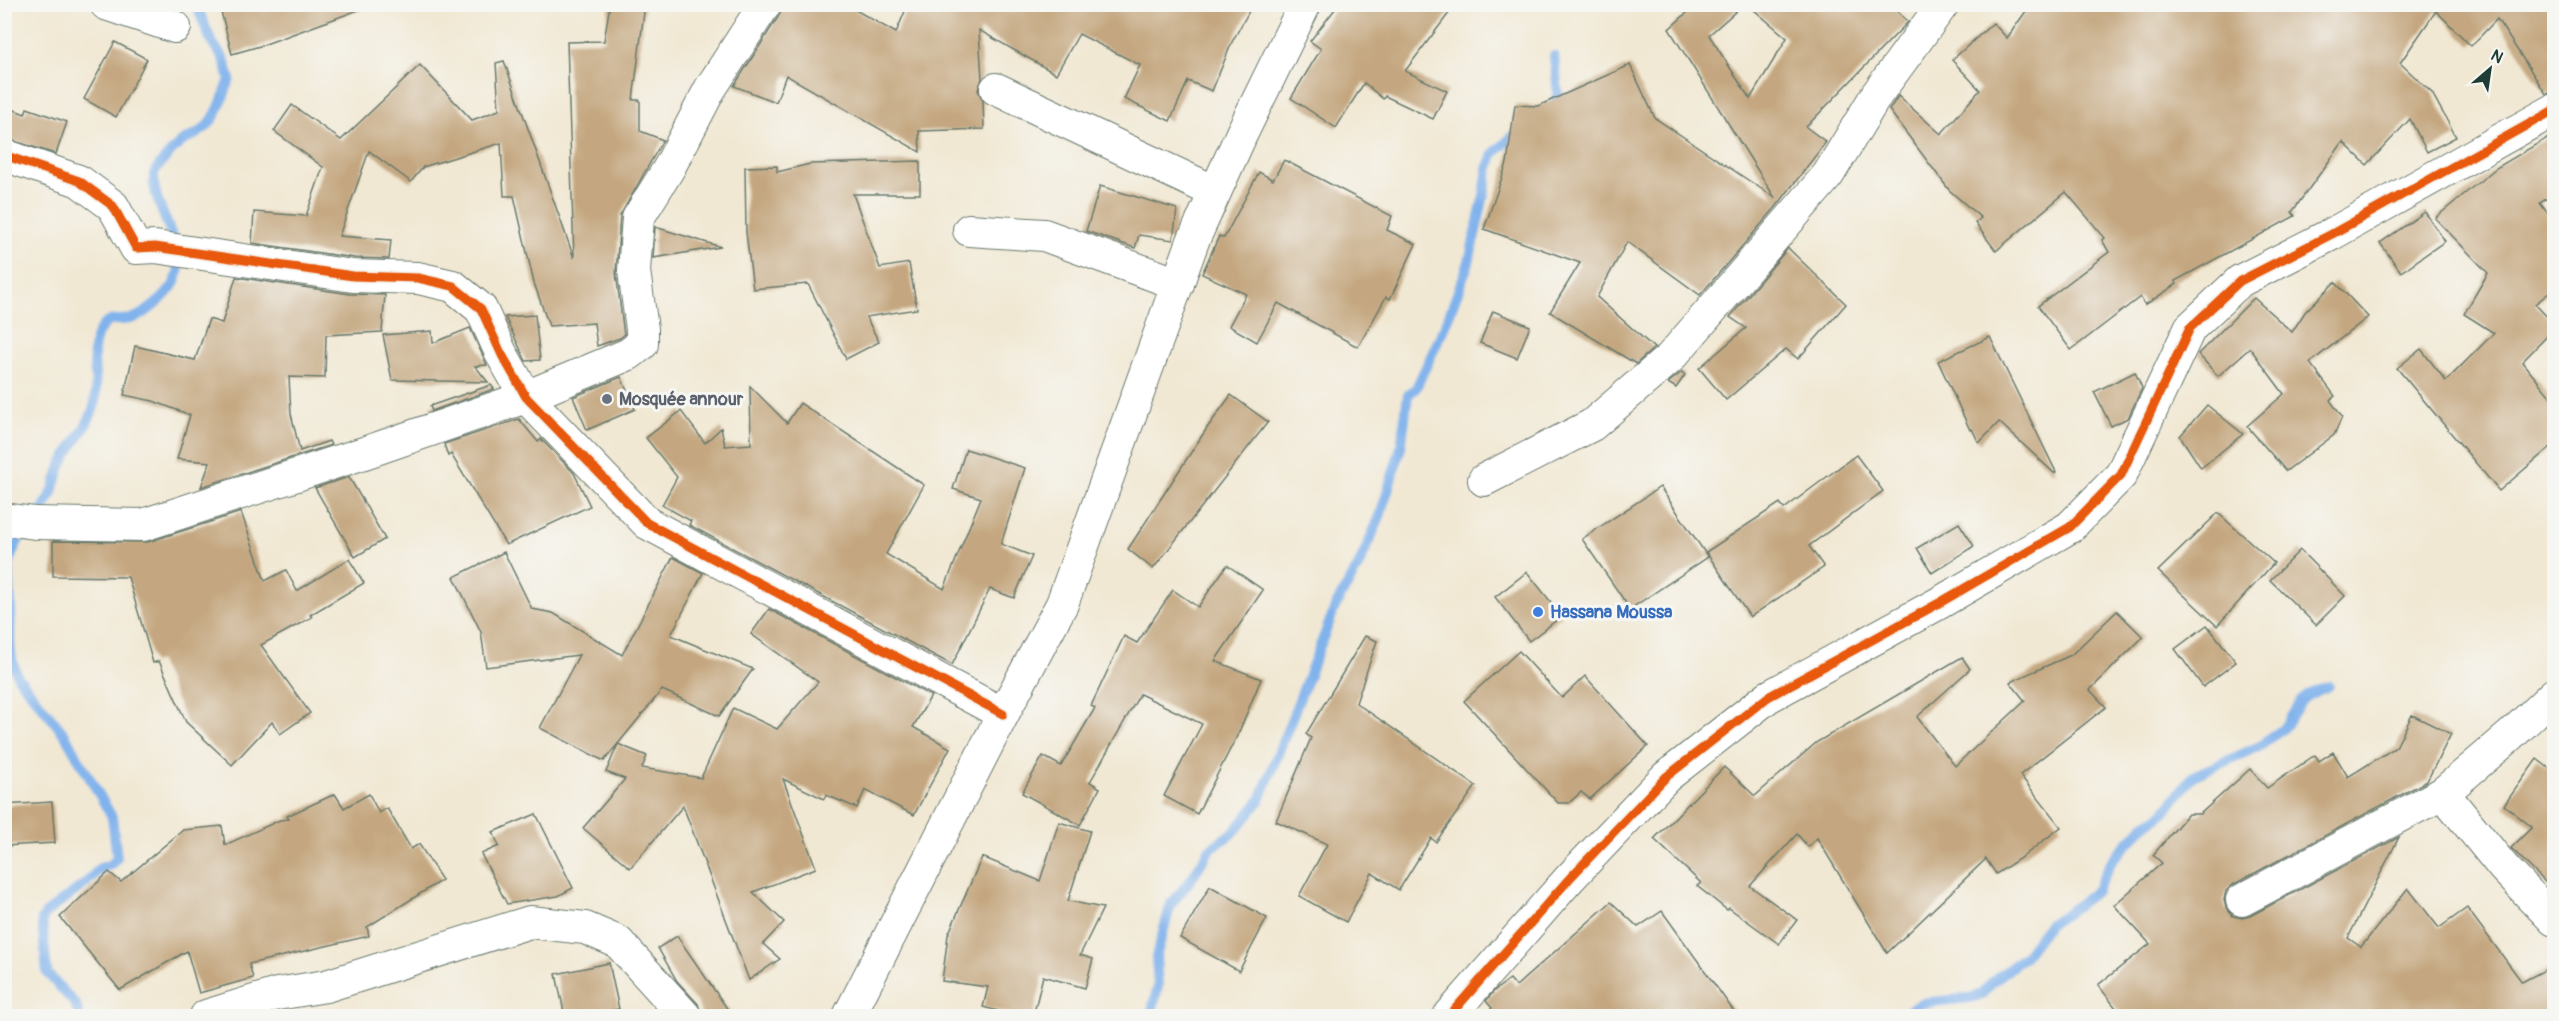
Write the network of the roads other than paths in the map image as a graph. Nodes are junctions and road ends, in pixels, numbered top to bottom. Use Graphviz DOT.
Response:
graph roads {
  1 [pos="106,4"];
  2 [pos="765,4"];
  3 [pos="1304,5"];
  4 [pos="1926,11"];
  5 [pos="175,27"];
  6 [pos="996,89"];
  7 [pos="2554,110"];
  8 [pos="4,155"];
  9 [pos="1215,192"];
  10 [pos="969,230"];
  11 [pos="1178,284"];
  12 [pos="525,397"];
  13 [pos="1484,480"];
  14 [pos="4,519"];
  15 [pos="2554,694"];
  16 [pos="1003,714"];
  17 [pos="2443,793"];
  18 [pos="2242,900"];
  19 [pos="2554,921"];
  20 [pos="281,1005"];
  21 [pos="1465,1011"];
  22 [pos="206,1017"];
  23 [pos="685,1017"];
  24 [pos="849,1017"];
  1 -- 5 [label="street"];
  2 -- 12 [label="street"];
  3 -- 9 [label="street"];
  4 -- 13 [label="street"];
  6 -- 9 [label="street"];
  7 -- 21 [label="street"];
  8 -- 12 [label="street"];
  9 -- 11 [label="street"];
  10 -- 11 [label="street"];
  11 -- 16 [label="street"];
  12 -- 14 [label="street"];
  12 -- 16 [label="street"];
  15 -- 17 [label="street"];
  16 -- 24 [label="street"];
  17 -- 18 [label="street"];
  17 -- 19 [label="street"];
  20 -- 22 [label="street"];
  20 -- 23 [label="street"];
}
